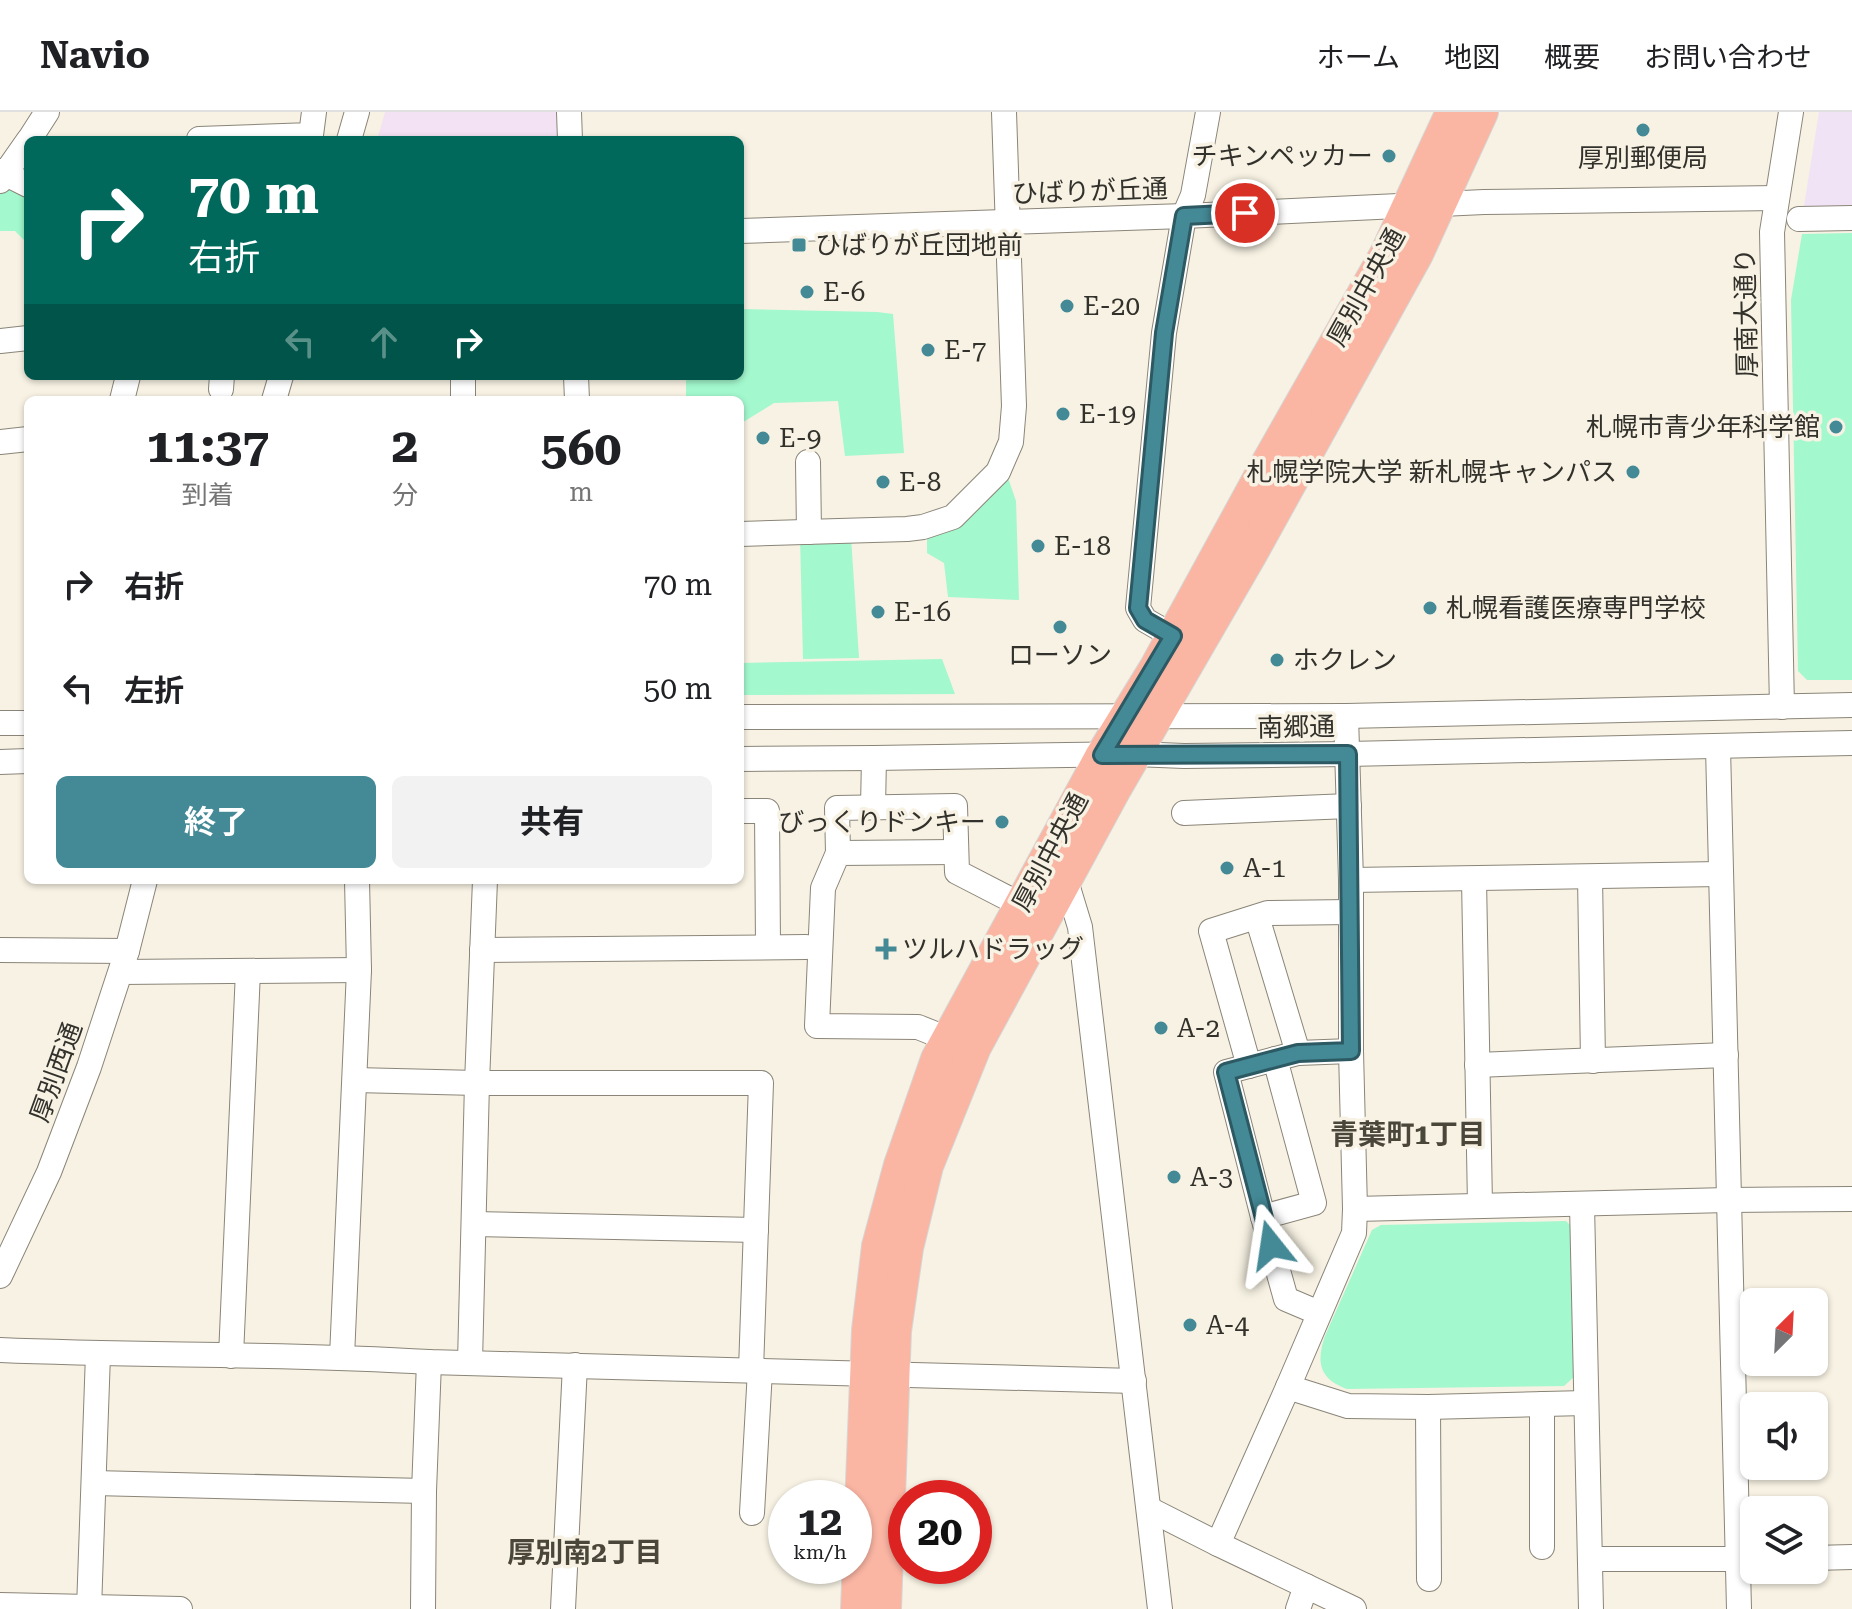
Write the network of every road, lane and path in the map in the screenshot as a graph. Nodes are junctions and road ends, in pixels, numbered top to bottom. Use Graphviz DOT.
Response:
graph roads {
  1 [pos="47,112"];
  2 [pos="314,112"];
  3 [pos="357,112"];
  4 [pos="569,112"];
  5 [pos="1004,112"];
  6 [pos="1208,112"];
  7 [pos="1452,112"];
  8 [pos="1482,112"];
  9 [pos="1791,112"];
  10 [pos="31,136"];
  11 [pos="283,136"];
  12 [pos="350,136"];
  13 [pos="570,136"];
  14 [pos="24,145"];
  15 [pos="1,175"];
  16 [pos="24,184"];
  17 [pos="1777,198"];
  18 [pos="1425,205"];
  19 [pos="1184,216"];
  20 [pos="1852,218"];
  21 [pos="1799,219"];
  22 [pos="1008,221"];
  23 [pos="744,231"];
  24 [pos="24,338"];
  25 [pos="0,341"];
  26 [pos="24,439"];
  27 [pos="0,442"];
  28 [pos="808,462"];
  29 [pos="809,532"];
  30 [pos="744,534"];
  31 [pos="1173,636"];
  32 [pos="1852,705"];
  33 [pos="1782,707"];
  34 [pos="1346,716"];
  35 [pos="744,717"];
  36 [pos="1123,717"];
  37 [pos="1156,717"];
  38 [pos="0,723"];
  39 [pos="24,723"];
  40 [pos="1852,743"];
  41 [pos="1718,747"];
  42 [pos="1135,754"];
  43 [pos="1348,754"];
  44 [pos="1102,755"];
  45 [pos="874,758"];
  46 [pos="744,759"];
  47 [pos="24,761"];
  48 [pos="0,762"];
  49 [pos="1349,806"];
  50 [pos="873,807"];
  51 [pos="744,811"];
  52 [pos="1184,813"];
  53 [pos="956,852"];
  54 [pos="838,853"];
  55 [pos="1720,874"];
  56 [pos="1590,877"];
  57 [pos="1474,879"];
  58 [pos="1351,880"];
  59 [pos="1066,881"];
  60 [pos="144,884"];
  61 [pos="357,884"];
  62 [pos="485,884"];
  63 [pos="1021,905"];
  64 [pos="1351,912"];
  65 [pos="1257,917"];
  66 [pos="768,947"];
  67 [pos="806,947"];
  68 [pos="0,950"];
  69 [pos="482,950"];
  70 [pos="124,962"];
  71 [pos="359,970"];
  72 [pos="248,971"];
  73 [pos="948,1039"];
  74 [pos="1351,1051"];
  75 [pos="1726,1055"];
  76 [pos="1287,1056"];
  77 [pos="1593,1061"];
  78 [pos="1477,1065"];
  79 [pos="1249,1066"];
  80 [pos="355,1080"];
  81 [pos="477,1083"];
  82 [pos="1852,1199"];
  83 [pos="1728,1200"];
  84 [pos="1480,1205"];
  85 [pos="1582,1205"];
  86 [pos="1355,1209"];
  87 [pos="1263,1217"];
  88 [pos="474,1224"];
  89 [pos="756,1230"];
  90 [pos="0,1276"];
  91 [pos="1319,1313"];
  92 [pos="0,1350"];
  93 [pos="98,1354"];
  94 [pos="231,1356"];
  95 [pos="342,1357"];
  96 [pos="429,1362"];
  97 [pos="470,1362"];
  98 [pos="575,1365"];
  99 [pos="756,1370"];
  100 [pos="879,1375"];
  101 [pos="1134,1381"];
  102 [pos="1288,1387"];
  103 [pos="1585,1403"];
  104 [pos="1542,1404"];
  105 [pos="1428,1407"];
  106 [pos="94,1483"];
  107 [pos="424,1491"];
  108 [pos="1743,1496"];
  109 [pos="1149,1509"];
  110 [pos="752,1513"];
  111 [pos="1218,1544"];
  112 [pos="1542,1547"];
  113 [pos="1852,1557"];
  114 [pos="1828,1558"];
  115 [pos="1590,1559"];
  116 [pos="1740,1559"];
  117 [pos="1429,1579"];
  118 [pos="1742,1584"];
  119 [pos="1302,1598"];
  120 [pos="0,1605"];
  121 [pos="89,1608"];
  122 [pos="180,1609"];
  123 [pos="423,1609"];
  124 [pos="563,1609"];
  125 [pos="857,1609"];
  126 [pos="885,1609"];
  127 [pos="1160,1609"];
  128 [pos="1354,1609"];
  129 [pos="1591,1609"];
  130 [pos="1739,1609"];
  1 -- 10 [label="street"];
  2 -- 11 [label="street"];
  3 -- 12 [label="street"];
  4 -- 13 [label="street"];
  5 -- 22 [label="street"];
  6 -- 19 [label="street"];
  7 -- 18 [label="main road, 厚別中央通"];
  8 -- 18 [label="main road, 厚別中央通"];
  9 -- 17 [label="street, 厚南大通り"];
  14 -- 15 [label="street"];
  15 -- 16 [label="street"];
  17 -- 18 [label="street, ひばりが丘通"];
  17 -- 33 [label="street, 厚南大通り"];
  18 -- 19 [label="street, ひばりが丘通"];
  18 -- 31 [label="main road, 厚別中央通"];
  18 -- 37 [label="main road, 厚別中央通"];
  19 -- 22 [label="street, ひばりが丘通"];
  19 -- 31 [label="street"];
  20 -- 21 [label="street"];
  22 -- 23 [label="street, ひばりが丘通"];
  22 -- 29 [label="street"];
  24 -- 25 [label="street"];
  26 -- 27 [label="street"];
  28 -- 29 [label="street"];
  29 -- 30 [label="street"];
  31 -- 36 [label="main road, 厚別中央通"];
  32 -- 33 [label="street, 南郷通"];
  33 -- 34 [label="street, 南郷通"];
  34 -- 37 [label="street, 南郷通"];
  34 -- 43 [label="street"];
  35 -- 36 [label="street, 南郷通"];
  36 -- 37 [label="street, 南郷通"];
  36 -- 44 [label="main road, 厚別中央通"];
  37 -- 42 [label="main road, 厚別中央通"];
  38 -- 39 [label="street"];
  40 -- 41 [label="street, 南郷通"];
  41 -- 43 [label="street, 南郷通"];
  41 -- 55 [label="street"];
  42 -- 43 [label="street, 南郷通"];
  42 -- 44 [label="street, 南郷通"];
  42 -- 59 [label="main road, 厚別中央通"];
  43 -- 49 [label="street"];
  44 -- 45 [label="street, 南郷通"];
  44 -- 63 [label="main road, 厚別中央通"];
  45 -- 46 [label="street, 南郷通"];
  45 -- 50 [label="street"];
  47 -- 48 [label="street"];
  49 -- 52 [label="street"];
  49 -- 58 [label="street"];
  50 -- 53 [label="street"];
  50 -- 54 [label="street"];
  51 -- 66 [label="street"];
  53 -- 54 [label="street"];
  53 -- 63 [label="street"];
  54 -- 73 [label="street"];
  55 -- 56 [label="street"];
  55 -- 75 [label="street"];
  56 -- 57 [label="street"];
  56 -- 77 [label="street"];
  57 -- 58 [label="street"];
  57 -- 78 [label="street"];
  58 -- 64 [label="street"];
  59 -- 100 [label="main road, 厚別中央通"];
  59 -- 101 [label="street"];
  60 -- 70 [label="street, 厚別西通"];
  61 -- 71 [label="street"];
  62 -- 69 [label="street"];
  63 -- 73 [label="main road, 厚別中央通"];
  64 -- 65 [label="street"];
  64 -- 74 [label="street"];
  65 -- 76 [label="street"];
  65 -- 79 [label="street"];
  66 -- 67 [label="street"];
  66 -- 69 [label="street"];
  68 -- 70 [label="street"];
  69 -- 81 [label="street"];
  70 -- 72 [label="street"];
  70 -- 90 [label="street, 厚別西通"];
  71 -- 72 [label="street"];
  71 -- 80 [label="street"];
  72 -- 94 [label="street"];
  73 -- 100 [label="main road, 厚別中央通"];
  74 -- 76 [label="street"];
  74 -- 86 [label="street"];
  75 -- 77 [label="street"];
  75 -- 83 [label="street"];
  76 -- 79 [label="street"];
  76 -- 87 [label="street"];
  77 -- 78 [label="street"];
  78 -- 84 [label="street"];
  79 -- 87 [label="street"];
  80 -- 81 [label="street"];
  80 -- 95 [label="street"];
  81 -- 88 [label="street"];
  81 -- 89 [label="street"];
  82 -- 83 [label="street"];
  83 -- 85 [label="street"];
  83 -- 108 [label="street"];
  84 -- 85 [label="street"];
  84 -- 86 [label="street"];
  85 -- 103 [label="street"];
  86 -- 91 [label="street"];
  87 -- 91 [label="street"];
  88 -- 89 [label="street"];
  88 -- 97 [label="street"];
  89 -- 99 [label="street"];
  91 -- 102 [label="street"];
  92 -- 93 [label="street"];
  93 -- 94 [label="street"];
  93 -- 106 [label="street"];
  94 -- 95 [label="street"];
  95 -- 96 [label="street"];
  96 -- 97 [label="street"];
  96 -- 107 [label="street"];
  97 -- 98 [label="street"];
  98 -- 99 [label="street"];
  98 -- 124 [label="street"];
  99 -- 100 [label="street"];
  99 -- 110 [label="street"];
  100 -- 101 [label="street"];
  100 -- 125 [label="main road, 厚別中央通"];
  100 -- 126 [label="main road, 厚別中央通"];
  101 -- 109 [label="street"];
  102 -- 105 [label="street"];
  102 -- 111 [label="street"];
  103 -- 104 [label="street"];
  103 -- 115 [label="street"];
  104 -- 105 [label="street"];
  104 -- 112 [label="street"];
  105 -- 117 [label="street"];
  106 -- 107 [label="street"];
  106 -- 121 [label="street"];
  107 -- 123 [label="street"];
  109 -- 111 [label="street"];
  109 -- 127 [label="street"];
  111 -- 119 [label="street"];
  113 -- 114 [label="street"];
  115 -- 116 [label="street"];
  115 -- 129 [label="street"];
  118 -- 130 [label="street"];
  119 -- 128 [label="street"];
  120 -- 121 [label="street"];
  121 -- 122 [label="street"];
}
